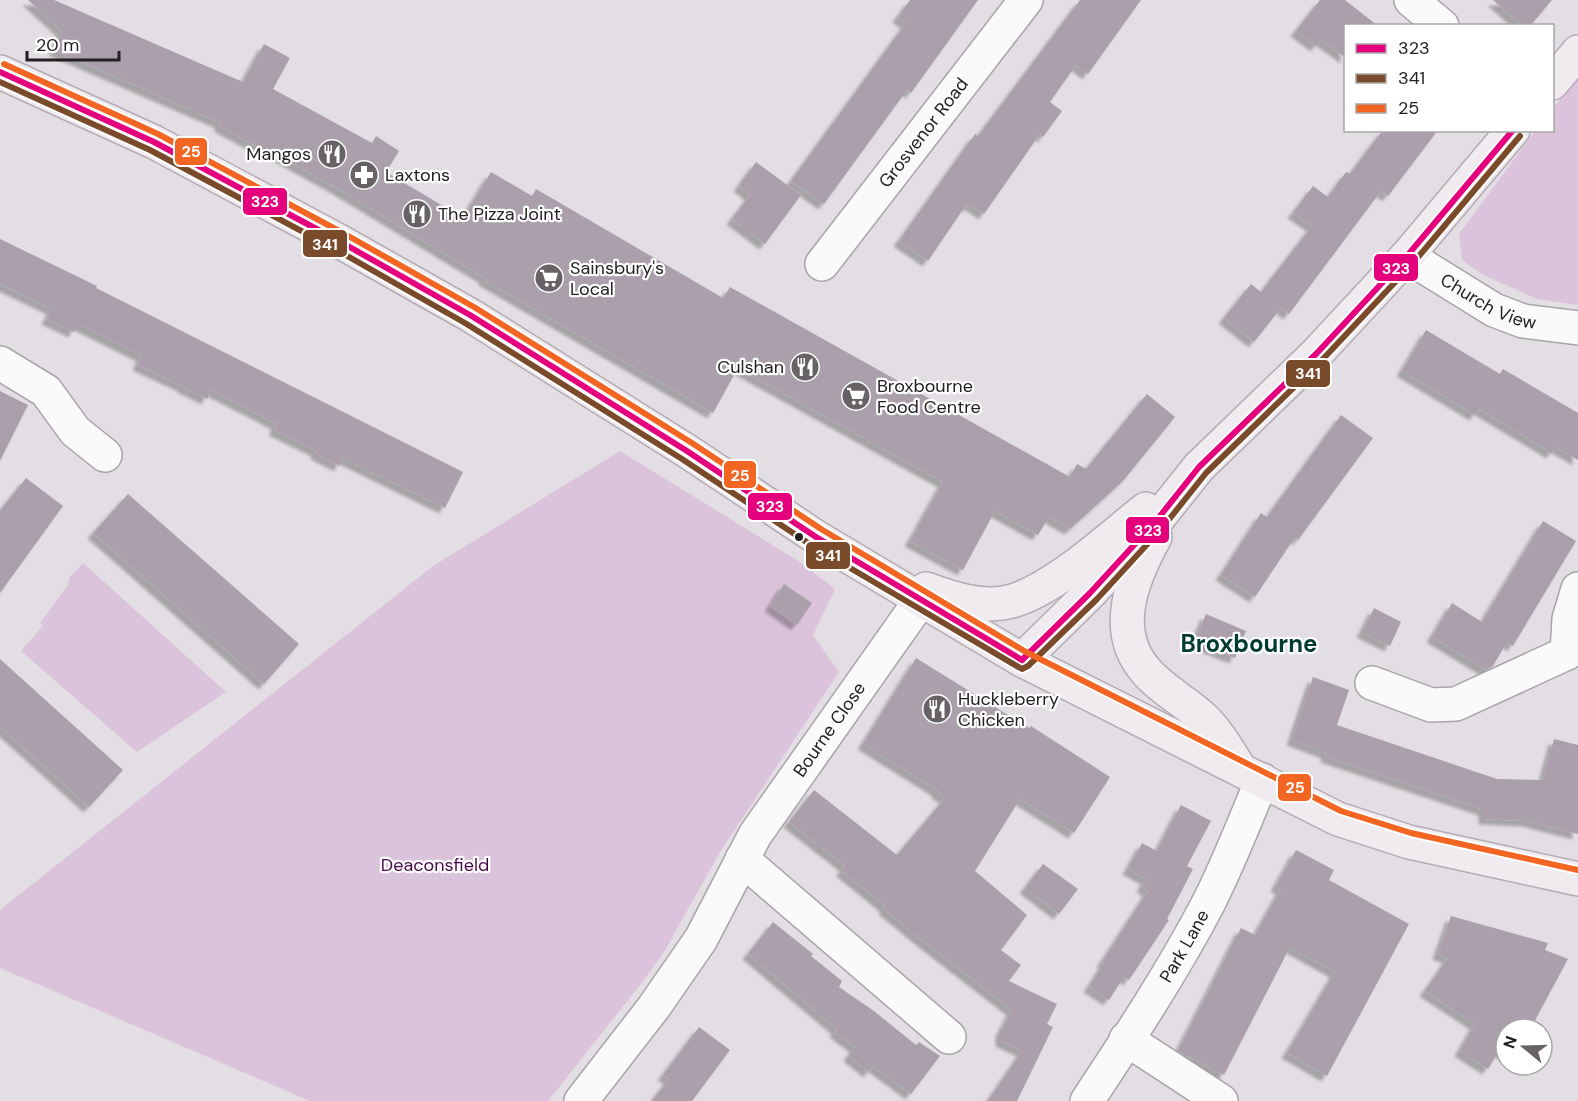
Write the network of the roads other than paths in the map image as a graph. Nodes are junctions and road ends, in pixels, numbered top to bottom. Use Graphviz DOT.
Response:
graph roads {
  1 [pos="1026,0"];
  2 [pos="1411,0"];
  3 [pos="1440,24"];
  4 [pos="1578,52"];
  5 [pos="0,72"];
  6 [pos="1554,81"];
  7 [pos="1511,132"];
  8 [pos="1407,256"];
  9 [pos="822,264"];
  10 [pos="1578,328"];
  11 [pos="0,363"];
  12 [pos="105,455"];
  13 [pos="1199,467"];
  14 [pos="870,571"];
  15 [pos="1578,589"];
  16 [pos="920,601"];
  17 [pos="1011,601"];
  18 [pos="1572,658"];
  19 [pos="1022,660"];
  20 [pos="1372,683"];
  21 [pos="1251,775"];
  22 [pos="742,859"];
  23 [pos="1578,879"];
  24 [pos="949,1037"];
  25 [pos="1126,1040"];
  26 [pos="580,1101"];
  27 [pos="1087,1101"];
  28 [pos="1221,1101"];
  1 -- 9 [label="street, Grosvenor Road"];
  2 -- 3 [label="street"];
  4 -- 6 [label="main road"];
  5 -- 14 [label="main road"];
  7 -- 8 [label="main road"];
  8 -- 10 [label="street, Church View"];
  8 -- 13 [label="main road"];
  11 -- 12 [label="street"];
  13 -- 17 [label="main road"];
  13 -- 19 [label="main road"];
  13 -- 21 [label="main road"];
  14 -- 16 [label="main road"];
  14 -- 17 [label="main road"];
  15 -- 18 [label="street"];
  16 -- 19 [label="main road"];
  16 -- 22 [label="street, Bourne Close"];
  17 -- 19 [label="main road"];
  18 -- 20 [label="street"];
  19 -- 21 [label="main road"];
  21 -- 23 [label="main road"];
  21 -- 25 [label="street, Park Lane"];
  22 -- 24 [label="street"];
  22 -- 26 [label="street, Bourne Close"];
  25 -- 27 [label="street, Park Lane"];
  25 -- 28 [label="street"];
}
